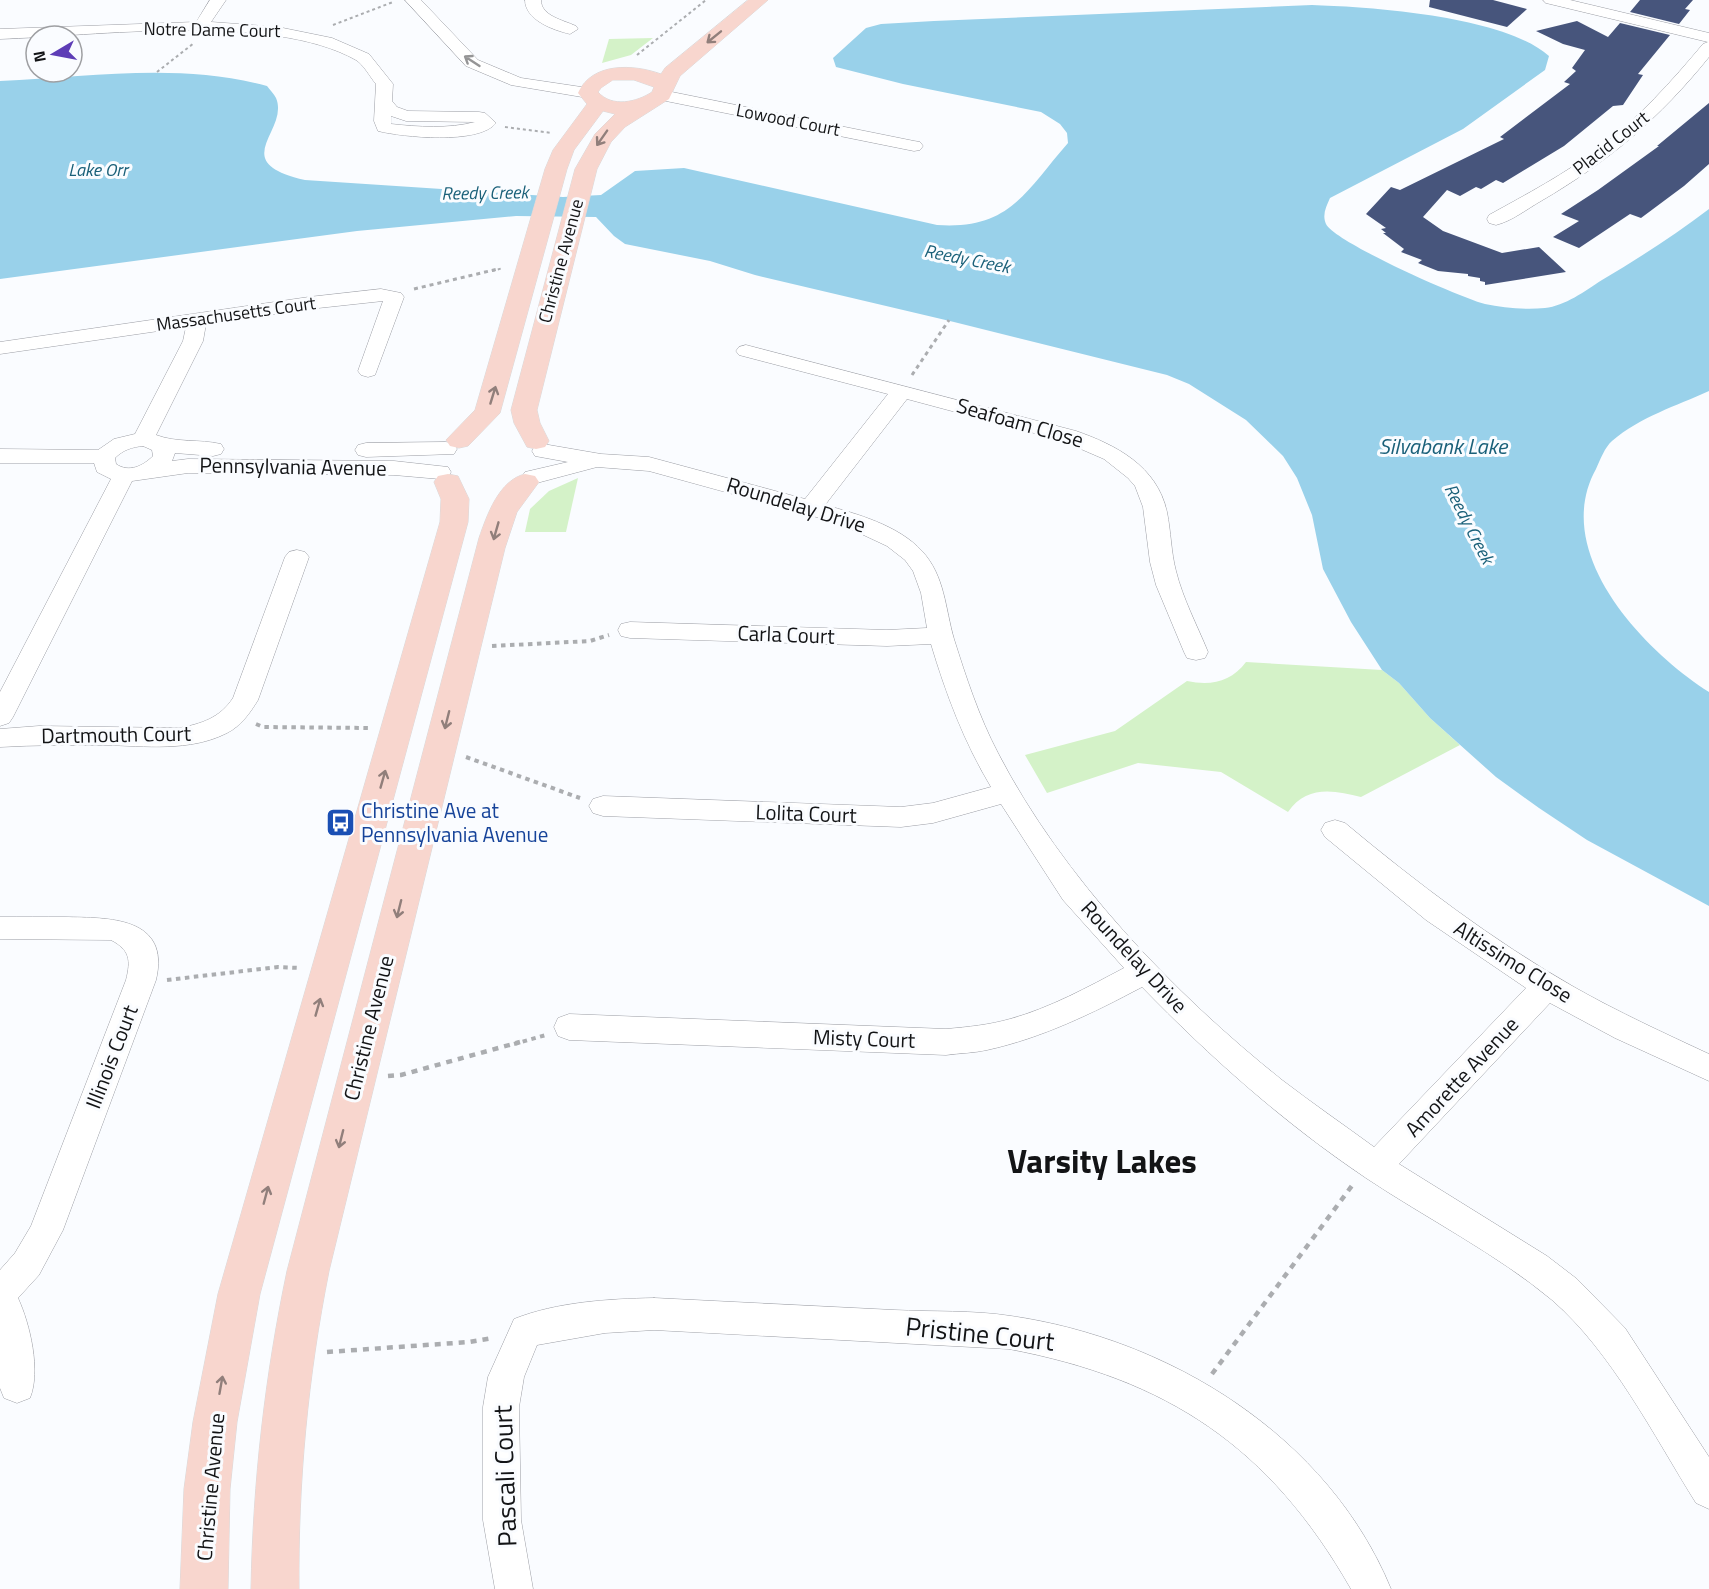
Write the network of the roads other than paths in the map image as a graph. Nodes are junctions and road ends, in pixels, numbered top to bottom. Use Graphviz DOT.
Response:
graph roads {
  1 [pos="218,0"];
  2 [pos="413,0"];
  3 [pos="421,0"];
  4 [pos="533,0"];
  5 [pos="759,0"];
  6 [pos="1551,0"];
  7 [pos="1590,4"];
  8 [pos="206,26"];
  9 [pos="570,29"];
  10 [pos="0,34"];
  11 [pos="1709,38"];
  12 [pos="1709,47"];
  13 [pos="653,61"];
  14 [pos="621,74"];
  15 [pos="595,92"];
  16 [pos="657,95"];
  17 [pos="485,126"];
  18 [pos="914,146"];
  19 [pos="1496,219"];
  20 [pos="197,320"];
  21 [pos="0,348"];
  22 [pos="746,351"];
  23 [pos="368,371"];
  24 [pos="902,391"];
  25 [pos="151,441"];
  26 [pos="540,446"];
  27 [pos="0,456"];
  28 [pos="104,457"];
  29 [pos="601,461"];
  30 [pos="459,471"];
  31 [pos="135,473"];
  32 [pos="529,479"];
  33 [pos="810,508"];
  34 [pos="297,557"];
  35 [pos="630,630"];
  36 [pos="941,635"];
  37 [pos="1196,652"];
  38 [pos="0,717"];
  39 [pos="0,738"];
  40 [pos="1007,792"];
  41 [pos="603,806"];
  42 [pos="1335,830"];
  43 [pos="0,928"];
  44 [pos="1145,971"];
  45 [pos="1547,986"];
  46 [pos="569,1027"];
  47 [pos="1709,1068"];
  48 [pos="1376,1167"];
  49 [pos="0,1292"];
  50 [pos="0,1298"];
  51 [pos="526,1331"];
  52 [pos="17,1386"];
  53 [pos="1709,1490"];
  54 [pos="204,1589"];
  55 [pos="275,1589"];
  56 [pos="514,1589"];
  57 [pos="1372,1589"];
  1 -- 8 [label="street"];
  15 -- 2 [label="street, one-way"];
  3 -- 15 [label="street"];
  4 -- 9 [label="street"];
  5 -- 16 [label="main road, Christine Avenue, one-way"];
  6 -- 7 [label="street"];
  7 -- 11 [label="street"];
  8 -- 10 [label="street, Notre Dame Court"];
  8 -- 17 [label="street, Notre Dame Court"];
  12 -- 19 [label="street, Placid Court"];
  13 -- 14 [label="main road"];
  14 -- 15 [label="main road"];
  14 -- 16 [label="main road"];
  15 -- 16 [label="main road"];
  30 -- 15 [label="main road, Christine Avenue, one-way"];
  16 -- 18 [label="street, Lowood Court"];
  16 -- 26 [label="main road, Christine Avenue, one-way"];
  20 -- 21 [label="street, Massachusetts Court"];
  20 -- 23 [label="street, Massachusetts Court"];
  20 -- 25 [label="street"];
  22 -- 24 [label="street, Seafoam Close"];
  24 -- 33 [label="street"];
  24 -- 37 [label="street, Seafoam Close"];
  25 -- 28 [label="street"];
  25 -- 30 [label="street, Pennsylvania Avenue"];
  25 -- 31 [label="street"];
  26 -- 29 [label="street, Roundelay Drive"];
  26 -- 30 [label="main road"];
  26 -- 32 [label="main road, Christine Avenue"];
  27 -- 28 [label="street"];
  28 -- 31 [label="street"];
  29 -- 32 [label="street, Roundelay Drive"];
  29 -- 33 [label="street, Roundelay Drive"];
  30 -- 31 [label="street, Pennsylvania Avenue"];
  30 -- 32 [label="main road"];
  54 -- 30 [label="main road, Christine Avenue, one-way"];
  31 -- 38 [label="street"];
  32 -- 55 [label="main road, Christine Avenue, one-way"];
  33 -- 36 [label="street, Roundelay Drive"];
  34 -- 39 [label="street, Dartmouth Court"];
  35 -- 36 [label="street, Carla Court"];
  36 -- 40 [label="street, Roundelay Drive"];
  40 -- 41 [label="street, Lolita Court"];
  40 -- 44 [label="street, Roundelay Drive"];
  42 -- 45 [label="street, Altissimo Close"];
  43 -- 49 [label="street, Illinois Court"];
  44 -- 46 [label="street, Misty Court"];
  44 -- 48 [label="street, Roundelay Drive"];
  45 -- 47 [label="street, Altissimo Close"];
  45 -- 48 [label="street, Amorette Avenue"];
  48 -- 53 [label="street, Roundelay Drive"];
  50 -- 52 [label="street"];
  51 -- 56 [label="street, Pascali Court"];
  51 -- 57 [label="street, Pristine Court"];
}
